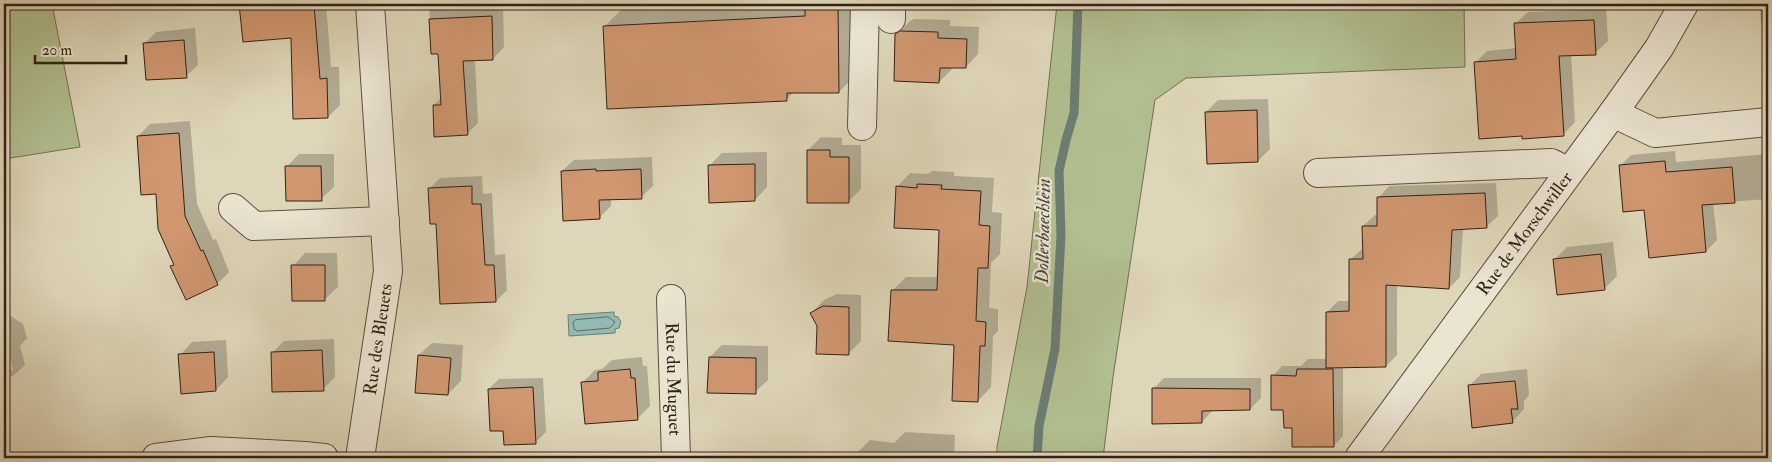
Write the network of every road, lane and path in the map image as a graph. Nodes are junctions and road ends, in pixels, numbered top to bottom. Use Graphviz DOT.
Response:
graph roads {
  1 [pos="370,4"];
  2 [pos="865,4"];
  3 [pos="1684,4"];
  4 [pos="1613,113"];
  5 [pos="1768,122"];
  6 [pos="862,126"];
  7 [pos="1569,172"];
  8 [pos="1318,173"];
  9 [pos="233,208"];
  10 [pos="385,221"];
  11 [pos="671,299"];
  12 [pos="156,458"];
  13 [pos="324,458"];
  14 [pos="360,458"];
  15 [pos="676,458"];
  16 [pos="1359,458"];
  1 -- 10 [label="street, Rue des Bleuets"];
  2 -- 6 [label="street"];
  3 -- 4 [label="street, Rue de Morschwiller"];
  4 -- 5 [label="street"];
  4 -- 7 [label="street, Rue de Morschwiller"];
  7 -- 8 [label="street"];
  7 -- 16 [label="street, Rue de Morschwiller"];
  9 -- 10 [label="street"];
  10 -- 14 [label="street, Rue des Bleuets"];
  11 -- 15 [label="street, Rue du Muguet"];
  12 -- 13 [label="street"];
}
